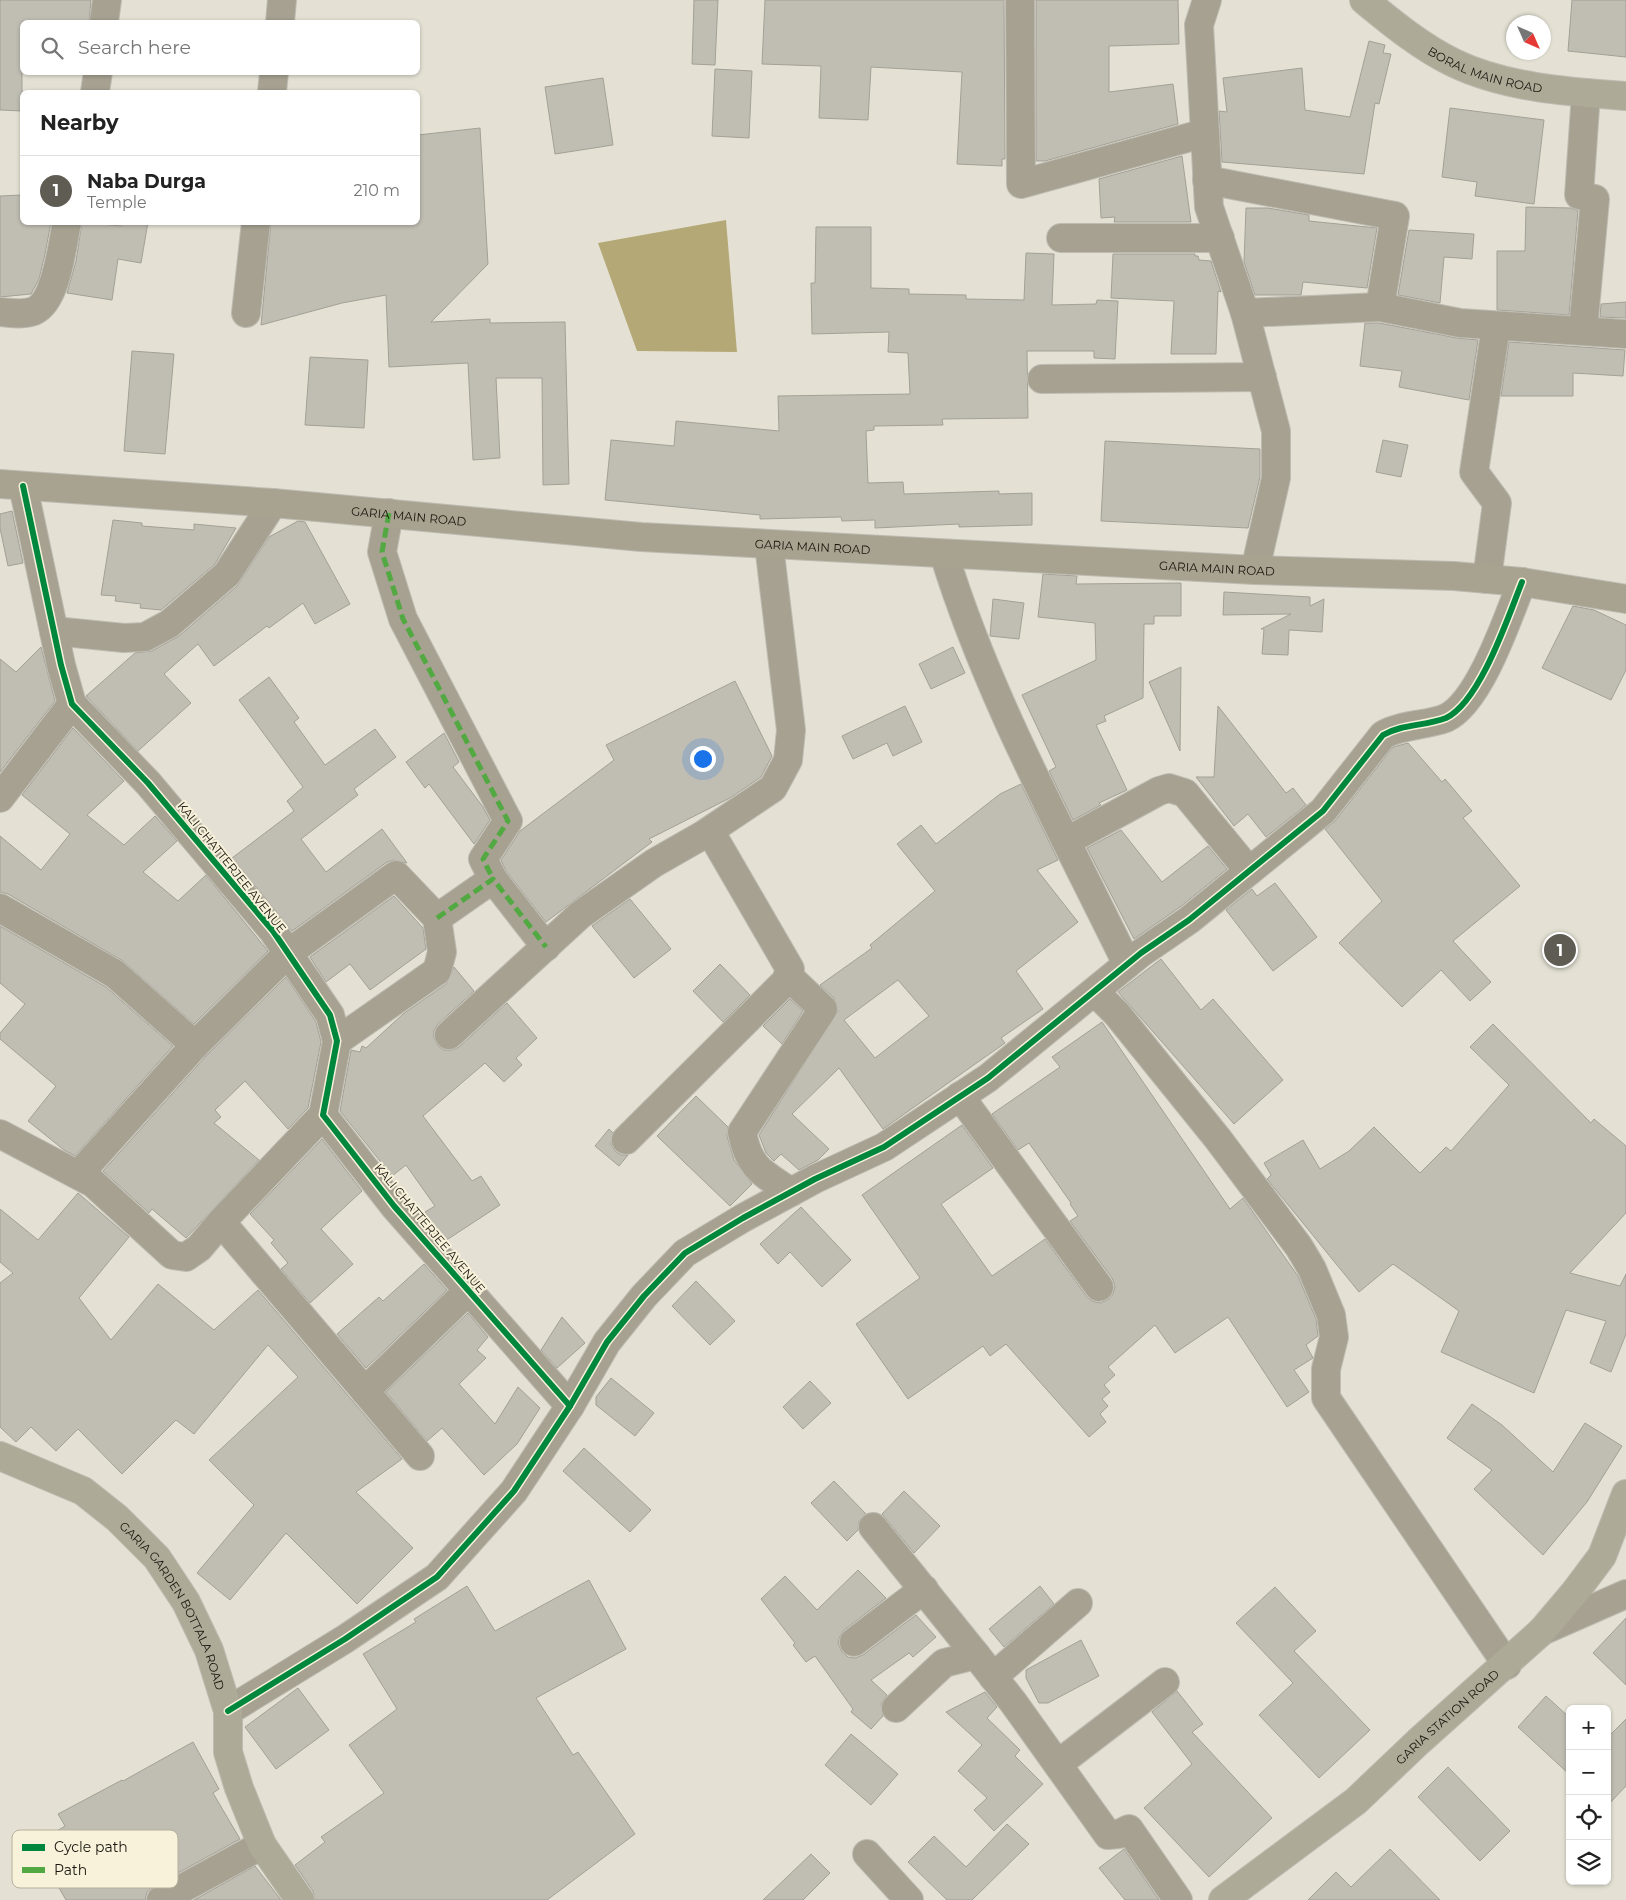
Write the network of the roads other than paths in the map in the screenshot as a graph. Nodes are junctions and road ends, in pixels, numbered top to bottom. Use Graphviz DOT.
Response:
graph roads {
  1 [pos="107,0"];
  2 [pos="282,0"];
  3 [pos="1020,0"];
  4 [pos="1207,0"];
  5 [pos="1364,0"];
  6 [pos="104,20"];
  7 [pos="280,20"];
  8 [pos="98,75"];
  9 [pos="274,75"];
  10 [pos="95,90"];
  11 [pos="272,90"];
  12 [pos="1586,94"];
  13 [pos="1626,96"];
  14 [pos="1205,132"];
  15 [pos="1207,180"];
  16 [pos="66,225"];
  17 [pos="256,225"];
  18 [pos="1061,238"];
  19 [pos="1220,238"];
  20 [pos="1380,307"];
  21 [pos="0,312"];
  22 [pos="246,313"];
  23 [pos="1245,313"];
  24 [pos="1496,326"];
  25 [pos="1583,330"];
  26 [pos="1626,334"];
  27 [pos="1262,377"];
  28 [pos="1042,379"];
  29 [pos="11,485"];
  30 [pos="273,503"];
  31 [pos="389,513"];
  32 [pos="769,545"];
  33 [pos="944,554"];
  34 [pos="1255,570"];
  35 [pos="1487,579"];
  36 [pos="1522,582"];
  37 [pos="1626,599"];
  38 [pos="54,631"];
  39 [pos="72,704"];
  40 [pos="0,798"];
  41 [pos="710,831"];
  42 [pos="1067,840"];
  43 [pos="1249,871"];
  44 [pos="493,879"];
  45 [pos="0,908"];
  46 [pos="437,918"];
  47 [pos="546,947"];
  48 [pos="287,954"];
  49 [pos="1127,964"];
  50 [pos="788,976"];
  51 [pos="1095,992"];
  52 [pos="449,1035"];
  53 [pos="337,1041"];
  54 [pos="196,1045"];
  55 [pos="960,1096"];
  56 [pos="323,1115"];
  57 [pos="0,1134"];
  58 [pos="626,1140"];
  59 [pos="79,1174"];
  60 [pos="791,1192"];
  61 [pos="221,1222"];
  62 [pos="1099,1288"];
  63 [pos="468,1291"];
  64 [pos="365,1390"];
  65 [pos="570,1406"];
  66 [pos="0,1456"];
  67 [pos="420,1456"];
  68 [pos="1626,1494"];
  69 [pos="873,1527"];
  70 [pos="924,1590"];
  71 [pos="1626,1594"];
  72 [pos="1078,1603"];
  73 [pos="1542,1631"];
  74 [pos="854,1642"];
  75 [pos="976,1655"];
  76 [pos="1507,1665"];
  77 [pos="993,1677"];
  78 [pos="1166,1682"];
  79 [pos="896,1708"];
  80 [pos="228,1711"];
  81 [pos="1058,1764"];
  82 [pos="262,1845"];
  83 [pos="867,1854"];
  84 [pos="161,1900"];
  85 [pos="300,1900"];
  86 [pos="909,1900"];
  87 [pos="1178,1900"];
  88 [pos="1224,1900"];
  1 -- 6 [label="street"];
  2 -- 7 [label="street"];
  3 -- 14 [label="street"];
  4 -- 14 [label="street"];
  5 -- 12 [label="main road, BORAL MAIN ROAD"];
  8 -- 10 [label="street"];
  9 -- 11 [label="street"];
  12 -- 13 [label="main road, BORAL MAIN ROAD"];
  12 -- 25 [label="street"];
  14 -- 15 [label="street"];
  15 -- 19 [label="street"];
  15 -- 20 [label="street"];
  16 -- 21 [label="street"];
  17 -- 22 [label="street"];
  18 -- 19 [label="street"];
  19 -- 23 [label="street"];
  20 -- 23 [label="street"];
  20 -- 24 [label="street"];
  23 -- 27 [label="street"];
  24 -- 25 [label="street"];
  24 -- 35 [label="street"];
  25 -- 26 [label="street"];
  27 -- 28 [label="street"];
  27 -- 34 [label="street"];
  29 -- 30 [label="main road, GARIA MAIN ROAD"];
  29 -- 38 [label="street"];
  30 -- 31 [label="main road, GARIA MAIN ROAD"];
  30 -- 38 [label="street"];
  31 -- 32 [label="main road, GARIA MAIN ROAD"];
  31 -- 44 [label="street"];
  32 -- 33 [label="main road, GARIA MAIN ROAD"];
  32 -- 41 [label="street"];
  33 -- 34 [label="main road, GARIA MAIN ROAD"];
  33 -- 42 [label="street"];
  34 -- 35 [label="main road, GARIA MAIN ROAD"];
  35 -- 36 [label="main road, GARIA MAIN ROAD"];
  36 -- 37 [label="main road, GARIA MAIN ROAD"];
  36 -- 43 [label="street"];
  38 -- 39 [label="street"];
  39 -- 40 [label="street"];
  39 -- 48 [label="street, KALI CHATTERJEE AVENUE"];
  41 -- 47 [label="street"];
  41 -- 50 [label="street"];
  42 -- 43 [label="street"];
  42 -- 49 [label="street"];
  43 -- 49 [label="street"];
  44 -- 46 [label="street"];
  44 -- 47 [label="street"];
  45 -- 54 [label="street"];
  46 -- 48 [label="street"];
  46 -- 53 [label="street"];
  47 -- 52 [label="street"];
  48 -- 53 [label="street, KALI CHATTERJEE AVENUE"];
  48 -- 54 [label="street"];
  49 -- 51 [label="street"];
  50 -- 58 [label="street"];
  50 -- 60 [label="street"];
  51 -- 55 [label="street"];
  51 -- 76 [label="street"];
  53 -- 56 [label="street, KALI CHATTERJEE AVENUE"];
  54 -- 59 [label="street"];
  55 -- 60 [label="street"];
  55 -- 62 [label="street"];
  56 -- 61 [label="street"];
  56 -- 63 [label="street, KALI CHATTERJEE AVENUE"];
  57 -- 59 [label="street"];
  59 -- 61 [label="street"];
  60 -- 65 [label="street"];
  61 -- 64 [label="street"];
  63 -- 64 [label="street"];
  63 -- 65 [label="street, KALI CHATTERJEE AVENUE"];
  64 -- 67 [label="street"];
  65 -- 80 [label="street"];
  66 -- 80 [label="main road, GARIA GARDEN BOTTALA ROAD"];
  68 -- 73 [label="main road, GARIA STATION ROAD"];
  69 -- 70 [label="street"];
  70 -- 74 [label="street"];
  70 -- 75 [label="street"];
  71 -- 73 [label="street"];
  72 -- 77 [label="street"];
  73 -- 76 [label="main road, GARIA STATION ROAD"];
  75 -- 77 [label="street"];
  75 -- 79 [label="street"];
  76 -- 88 [label="main road, GARIA STATION ROAD"];
  77 -- 81 [label="street"];
  78 -- 81 [label="street"];
  80 -- 82 [label="main road, GARIA GARDEN BOTTALA ROAD"];
  81 -- 87 [label="street"];
  82 -- 84 [label="street"];
  82 -- 85 [label="main road, GARIA GARDEN BOTTALA ROAD"];
  83 -- 86 [label="street"];
}
